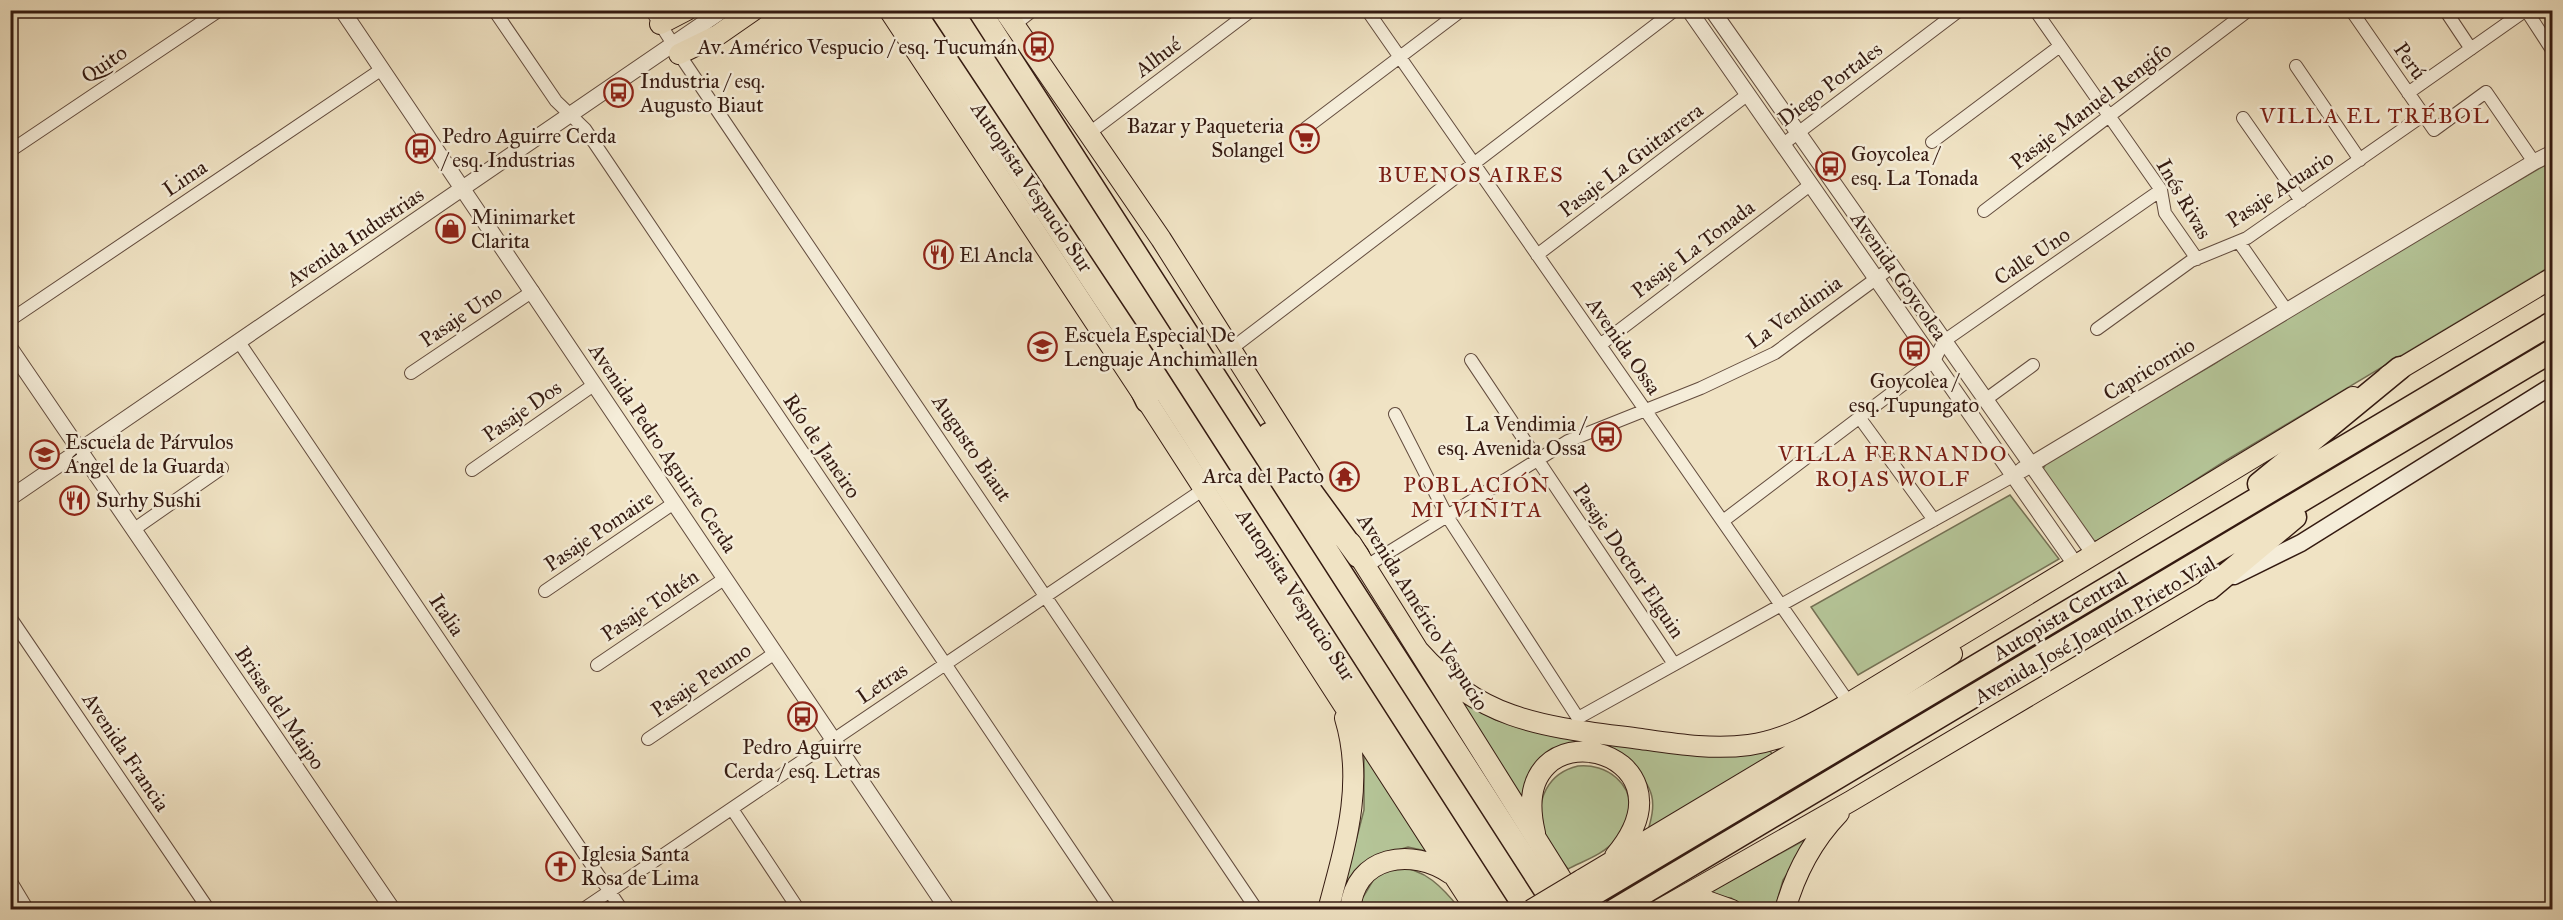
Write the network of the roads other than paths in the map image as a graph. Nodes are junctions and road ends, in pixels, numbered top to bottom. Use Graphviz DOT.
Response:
graph roads {
  1 [pos="220,10"];
  2 [pos="342,10"];
  3 [pos="494,10"];
  4 [pos="687,10"];
  5 [pos="723,10"];
  6 [pos="754,10"];
  7 [pos="889,10"];
  8 [pos="913,10"];
  9 [pos="979,10"];
  10 [pos="1033,10"];
  11 [pos="1252,10"];
  12 [pos="1367,10"];
  13 [pos="1462,10"];
  14 [pos="1675,10"];
  15 [pos="1689,10"];
  16 [pos="1712,10"];
  17 [pos="1959,10"];
  18 [pos="2035,10"];
  19 [pos="2249,10"];
  20 [pos="2350,10"];
  21 [pos="2445,10"];
  22 [pos="2526,10"];
  23 [pos="656,17"];
  24 [pos="1009,18"];
  25 [pos="2060,46"];
  26 [pos="2471,48"];
  27 [pos="676,49"];
  28 [pos="2553,50"];
  29 [pos="1400,57"];
  30 [pos="2296,66"];
  31 [pos="382,69"];
  32 [pos="2408,93"];
  33 [pos="1747,96"];
  34 [pos="570,115"];
  35 [pos="2109,117"];
  36 [pos="2422,117"];
  37 [pos="2243,118"];
  38 [pos="1306,128"];
  39 [pos="1798,133"];
  40 [pos="1089,134"];
  41 [pos="1932,142"];
  42 [pos="1782,145"];
  43 [pos="2553,148"];
  44 [pos="10,151"];
  45 [pos="2553,153"];
  46 [pos="2360,160"];
  47 [pos="2534,162"];
  48 [pos="1474,164"];
  49 [pos="1810,185"];
  50 [pos="463,188"];
  51 [pos="2161,190"];
  52 [pos="1038,195"];
  53 [pos="2301,201"];
  54 [pos="1984,212"];
  55 [pos="2239,242"];
  56 [pos="1537,255"];
  57 [pos="2197,259"];
  58 [pos="1892,267"];
  59 [pos="2553,271"];
  60 [pos="1875,278"];
  61 [pos="2553,278"];
  62 [pos="532,291"];
  63 [pos="2527,292"];
  64 [pos="2287,311"];
  65 [pos="1177,316"];
  66 [pos="10,320"];
  67 [pos="2553,323"];
  68 [pos="2097,329"];
  69 [pos="1944,341"];
  70 [pos="239,342"];
  71 [pos="1600,345"];
  72 [pos="10,348"];
  73 [pos="1231,349"];
  74 [pos="2553,351"];
  75 [pos="1471,360"];
  76 [pos="1934,361"];
  77 [pos="2033,365"];
  78 [pos="2400,368"];
  79 [pos="411,373"];
  80 [pos="595,384"];
  81 [pos="2553,386"];
  82 [pos="1985,400"];
  83 [pos="1147,401"];
  84 [pos="1646,410"];
  85 [pos="1395,414"];
  86 [pos="1859,417"];
  87 [pos="79,451"];
  88 [pos="1537,459"];
  89 [pos="2031,465"];
  90 [pos="222,468"];
  91 [pos="472,471"];
  92 [pos="2349,472"];
  93 [pos="2013,476"];
  94 [pos="1204,489"];
  95 [pos="10,498"];
  96 [pos="674,503"];
  97 [pos="1447,516"];
  98 [pos="1934,520"];
  99 [pos="1723,521"];
  100 [pos="133,530"];
  101 [pos="2187,541"];
  102 [pos="2094,554"];
  103 [pos="1362,562"];
  104 [pos="2075,564"];
  105 [pos="724,579"];
  106 [pos="2209,589"];
  107 [pos="545,591"];
  108 [pos="1046,596"];
  109 [pos="2019,599"];
  110 [pos="1780,603"];
  111 [pos="10,617"];
  112 [pos="1419,651"];
  113 [pos="775,653"];
  114 [pos="597,664"];
  115 [pos="945,664"];
  116 [pos="1674,664"];
  117 [pos="1339,698"];
  118 [pos="1850,703"];
  119 [pos="648,739"];
  120 [pos="834,739"];
  121 [pos="1851,801"];
  122 [pos="732,808"];
  123 [pos="1538,842"];
  124 [pos="1607,864"];
  125 [pos="1454,877"];
  126 [pos="10,880"];
  127 [pos="609,891"];
  128 [pos="1584,895"];
  129 [pos="1665,906"];
  130 [pos="28,909"];
  131 [pos="209,909"];
  132 [pos="393,909"];
  133 [pos="582,909"];
  134 [pos="622,909"];
  135 [pos="799,909"];
  136 [pos="948,909"];
  137 [pos="1111,909"];
  138 [pos="1257,909"];
  139 [pos="1328,909"];
  140 [pos="1350,909"];
  141 [pos="1476,909"];
  142 [pos="1499,909"];
  143 [pos="1531,909"];
  144 [pos="1558,909"];
  145 [pos="1567,909"];
  146 [pos="1615,909"];
  147 [pos="1732,909"];
  148 [pos="1785,909"];
  1 -- 44 [label="street, Quito"];
  2 -- 31 [label="street, Avenida Pedro Aguirre Cerda"];
  3 -- 34 [label="street, Río de Janeiro"];
  4 -- 23 [label="main road"];
  5 -- 27 [label="street, Avenida Industrias"];
  6 -- 27 [label="main road"];
  7 -- 83 [label="main road"];
  8 -- 52 [label="highway, Autopista Vespucio Sur"];
  9 -- 65 [label="highway"];
  10 -- 24 [label="street"];
  11 -- 40 [label="street, Alhué"];
  12 -- 29 [label="street, Avenida Ossa"];
  13 -- 29 [label="street"];
  14 -- 48 [label="street"];
  15 -- 33 [label="street, Avenida Goycolea"];
  16 -- 39 [label="street, Avenida Goycolea"];
  17 -- 39 [label="street, Diego Portales"];
  18 -- 25 [label="street, Inés Rivas"];
  19 -- 35 [label="street, Pasaje Manuel Rengifo"];
  20 -- 32 [label="street, Perú"];
  21 -- 26 [label="street"];
  22 -- 26 [label="street"];
  22 -- 28 [label="street"];
  23 -- 27 [label="street, Augusto Biaut"];
  24 -- 40 [label="main road, Avenida Américo Vespucio"];
  25 -- 35 [label="street, Inés Rivas"];
  25 -- 41 [label="street"];
  26 -- 32 [label="street"];
  27 -- 34 [label="street, Avenida Industrias"];
  27 -- 108 [label="street, Augusto Biaut"];
  29 -- 38 [label="street"];
  29 -- 48 [label="street, Avenida Ossa"];
  30 -- 46 [label="street"];
  31 -- 50 [label="street, Avenida Pedro Aguirre Cerda"];
  31 -- 66 [label="street, Lima"];
  32 -- 36 [label="street, Perú"];
  33 -- 42 [label="street, Avenida Goycolea"];
  33 -- 56 [label="street, Pasaje La Guitarrera"];
  34 -- 50 [label="street, Avenida Industrias"];
  34 -- 115 [label="street, Río de Janeiro"];
  35 -- 51 [label="street, Inés Rivas"];
  35 -- 54 [label="street, Pasaje Manuel Rengifo"];
  36 -- 46 [label="street, Pasaje Acuario"];
  36 -- 47 [label="street"];
  37 -- 53 [label="street"];
  39 -- 42 [label="street, Diego Portales"];
  39 -- 58 [label="street, Avenida Goycolea"];
  40 -- 73 [label="main road, Avenida Américo Vespucio"];
  42 -- 49 [label="street, Avenida Goycolea"];
  43 -- 47 [label="street, Capricornio"];
  45 -- 47 [label="street, Capricornio"];
  46 -- 53 [label="street, Pasaje Acuario"];
  47 -- 64 [label="street, Capricornio"];
  48 -- 56 [label="street, Avenida Ossa"];
  48 -- 73 [label="street"];
  49 -- 60 [label="street, Avenida Goycolea"];
  49 -- 71 [label="street, Pasaje La Tonada"];
  50 -- 62 [label="street, Avenida Pedro Aguirre Cerda"];
  50 -- 70 [label="street, Avenida Industrias"];
  51 -- 57 [label="street, Inés Rivas"];
  51 -- 69 [label="street, Calle Uno"];
  52 -- 83 [label="highway"];
  52 -- 142 [label="highway, Autopista Vespucio Sur"];
  53 -- 55 [label="street, Pasaje Acuario"];
  55 -- 57 [label="street, Pasaje Acuario"];
  55 -- 64 [label="street, Inés Rivas"];
  56 -- 71 [label="street, Avenida Ossa"];
  57 -- 68 [label="street, Pasaje Acuario"];
  58 -- 60 [label="street, La Vendimia"];
  58 -- 69 [label="street, Avenida Goycolea"];
  59 -- 63 [label="main road"];
  60 -- 76 [label="street, Avenida Goycolea"];
  60 -- 84 [label="street, La Vendimia"];
  61 -- 63 [label="main road"];
  62 -- 79 [label="street, Pasaje Uno"];
  62 -- 80 [label="street, Avenida Pedro Aguirre Cerda"];
  63 -- 78 [label="main road"];
  64 -- 89 [label="street, Capricornio"];
  65 -- 103 [label="highway"];
  65 -- 144 [label="highway"];
  67 -- 101 [label="highway, Autopista Central"];
  69 -- 76 [label="street, Calle Uno"];
  69 -- 82 [label="street, Avenida Goycolea"];
  70 -- 87 [label="street, Avenida Industrias"];
  70 -- 127 [label="street, Italia"];
  71 -- 84 [label="street, Avenida Ossa"];
  72 -- 87 [label="street, Brisas del Maipo"];
  73 -- 103 [label="main road, Avenida Américo Vespucio"];
  74 -- 92 [label="highway, Autopista Central"];
  75 -- 88 [label="street, Pasaje Doctor Elguin"];
  76 -- 86 [label="street"];
  76 -- 93 [label="street, Avenida Goycolea"];
  77 -- 82 [label="street"];
  78 -- 101 [label="highway"];
  78 -- 102 [label="main road"];
  80 -- 91 [label="street, Pasaje Dos"];
  80 -- 96 [label="street, Avenida Pedro Aguirre Cerda"];
  81 -- 106 [label="main road, Avenida José Joaquín Prieto Vial"];
  82 -- 89 [label="street, Avenida Goycolea"];
  83 -- 94 [label="main road"];
  84 -- 88 [label="street, La Vendimia"];
  84 -- 99 [label="street, Avenida Ossa"];
  85 -- 97 [label="street"];
  86 -- 98 [label="street"];
  86 -- 99 [label="street"];
  87 -- 95 [label="street, Avenida Industrias"];
  87 -- 100 [label="street, Brisas del Maipo"];
  88 -- 97 [label="street, La Vendimia"];
  88 -- 116 [label="street, Pasaje Doctor Elguin"];
  89 -- 93 [label="street, Capricornio"];
  89 -- 102 [label="street, Avenida Goycolea"];
  90 -- 100 [label="street"];
  92 -- 106 [label="highway"];
  92 -- 146 [label="highway, Autopista Central"];
  93 -- 98 [label="street, Capricornio"];
  93 -- 104 [label="street, Avenida Goycolea"];
  94 -- 108 [label="street, Letras"];
  94 -- 117 [label="main road"];
  96 -- 105 [label="street, Avenida Pedro Aguirre Cerda"];
  96 -- 107 [label="street, Pasaje Pomaire"];
  97 -- 103 [label="street, La Vendimia"];
  97 -- 116 [label="street, Capricornio"];
  98 -- 110 [label="street, Capricornio"];
  99 -- 110 [label="street, Avenida Ossa"];
  100 -- 132 [label="street, Brisas del Maipo"];
  101 -- 128 [label="highway, Autopista Central"];
  102 -- 104 [label="main road"];
  103 -- 112 [label="main road, Avenida Américo Vespucio"];
  104 -- 109 [label="main road"];
  105 -- 113 [label="street, Avenida Pedro Aguirre Cerda"];
  105 -- 114 [label="street, Pasaje Toltén"];
  106 -- 121 [label="main road, Avenida José Joaquín Prieto Vial"];
  108 -- 115 [label="street, Letras"];
  108 -- 138 [label="street, Augusto Biaut"];
  109 -- 118 [label="main road"];
  109 -- 124 [label="main road"];
  110 -- 116 [label="street, Capricornio"];
  110 -- 118 [label="street, Avenida Ossa"];
  111 -- 131 [label="street, Avenida Francia"];
  112 -- 118 [label="main road"];
  112 -- 123 [label="main road, Avenida Américo Vespucio"];
  113 -- 119 [label="street, Pasaje Peumo"];
  113 -- 120 [label="street, Avenida Pedro Aguirre Cerda"];
  115 -- 120 [label="street, Letras"];
  115 -- 137 [label="street, Río de Janeiro"];
  117 -- 125 [label="main road"];
  117 -- 139 [label="main road"];
  120 -- 122 [label="street, Letras"];
  120 -- 136 [label="street, Avenida Pedro Aguirre Cerda"];
  121 -- 129 [label="main road, Avenida José Joaquín Prieto Vial"];
  121 -- 148 [label="main road"];
  122 -- 127 [label="street, Letras"];
  122 -- 135 [label="street"];
  123 -- 124 [label="main road"];
  123 -- 128 [label="main road, Avenida Américo Vespucio"];
  124 -- 128 [label="main road"];
  125 -- 140 [label="main road"];
  125 -- 141 [label="main road"];
  126 -- 130 [label="street"];
  127 -- 133 [label="street, Letras"];
  127 -- 134 [label="street, Italia"];
  128 -- 143 [label="main road, bridge"];
  128 -- 145 [label="highway, Autopista Central, bridge"];
  129 -- 147 [label="main road"];
}
